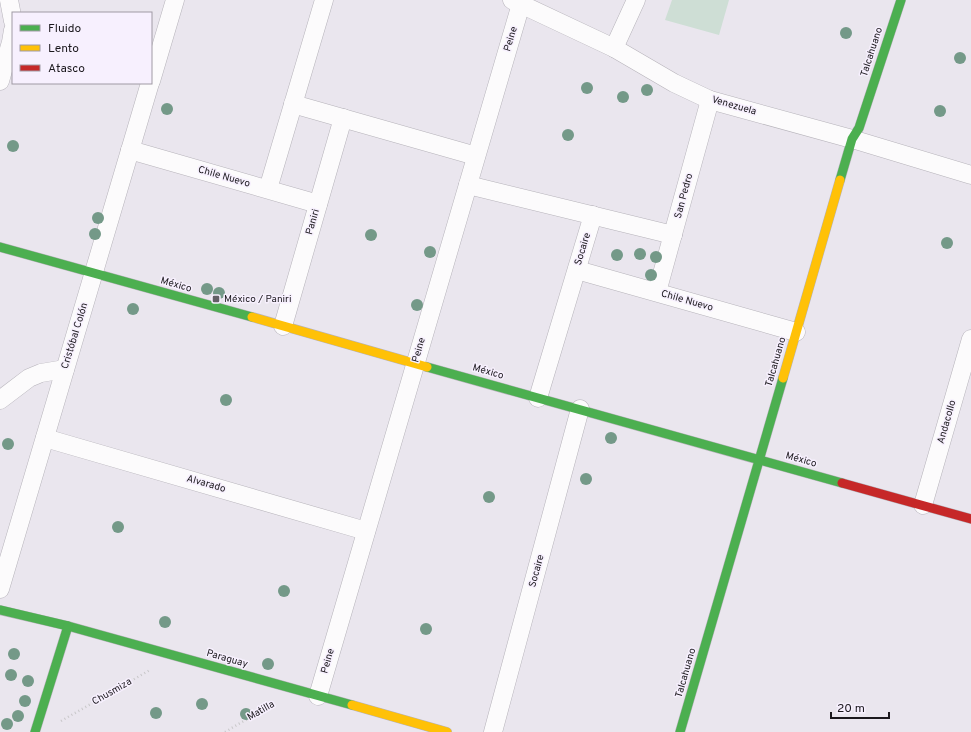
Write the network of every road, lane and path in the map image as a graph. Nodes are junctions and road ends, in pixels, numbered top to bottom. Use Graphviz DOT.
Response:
graph roads {
  1 [pos="9,0"];
  2 [pos="175,0"];
  3 [pos="324,0"];
  4 [pos="636,0"];
  5 [pos="901,0"];
  6 [pos="516,2"];
  7 [pos="12,16"];
  8 [pos="12,36"];
  9 [pos="614,48"];
  10 [pos="152,79"];
  11 [pos="0,81"];
  12 [pos="150,84"];
  13 [pos="710,100"];
  14 [pos="293,104"];
  15 [pos="344,118"];
  16 [pos="852,139"];
  17 [pos="130,150"];
  18 [pos="476,156"];
  19 [pos="971,175"];
  20 [pos="468,185"];
  21 [pos="268,189"];
  22 [pos="318,204"];
  23 [pos="593,215"];
  24 [pos="673,235"];
  25 [pos="0,247"];
  26 [pos="577,270"];
  27 [pos="94,273"];
  28 [pos="657,292"];
  29 [pos="282,326"];
  30 [pos="796,332"];
  31 [pos="971,340"];
  32 [pos="415,364"];
  33 [pos="65,369"];
  34 [pos="538,398"];
  35 [pos="0,400"];
  36 [pos="580,409"];
  37 [pos="45,438"];
  38 [pos="759,460"];
  39 [pos="923,505"];
  40 [pos="971,519"];
  41 [pos="366,531"];
  42 [pos="0,589"];
  43 [pos="0,610"];
  44 [pos="68,626"];
  45 [pos="175,656"];
  46 [pos="297,690"];
  47 [pos="318,696"];
  48 [pos="56,724"];
  49 [pos="35,732"];
  50 [pos="225,732"];
  51 [pos="447,732"];
  52 [pos="493,732"];
  53 [pos="680,732"];
  1 -- 7 [label="street"];
  2 -- 10 [label="street, Cristóbal Colón"];
  3 -- 14 [label="street"];
  4 -- 9 [label="street"];
  5 -- 16 [label="street, Talcahuano"];
  6 -- 9 [label="street, Venezuela"];
  6 -- 18 [label="street, Peine"];
  8 -- 11 [label="street"];
  9 -- 13 [label="street, Venezuela"];
  12 -- 17 [label="street, Cristóbal Colón"];
  13 -- 16 [label="street, Venezuela"];
  13 -- 24 [label="street, San Pedro"];
  14 -- 15 [label="street"];
  14 -- 21 [label="street"];
  15 -- 18 [label="street"];
  15 -- 22 [label="street, Paniri"];
  16 -- 19 [label="street, Venezuela"];
  16 -- 30 [label="street, Talcahuano"];
  17 -- 21 [label="street, Chile Nuevo"];
  17 -- 27 [label="street, Cristóbal Colón"];
  18 -- 20 [label="street, Peine"];
  20 -- 23 [label="street"];
  20 -- 32 [label="street, Peine"];
  21 -- 22 [label="street, Chile Nuevo"];
  22 -- 29 [label="street, Paniri"];
  23 -- 24 [label="street"];
  23 -- 26 [label="street, Socaire"];
  24 -- 28 [label="street, San Pedro"];
  25 -- 27 [label="street, México"];
  26 -- 28 [label="street, Chile Nuevo"];
  26 -- 34 [label="street, Socaire"];
  27 -- 29 [label="street, México"];
  27 -- 33 [label="street, Cristóbal Colón"];
  28 -- 30 [label="street, Chile Nuevo"];
  29 -- 32 [label="street, México"];
  30 -- 38 [label="street, Talcahuano"];
  31 -- 39 [label="street, Andacollo"];
  32 -- 34 [label="street, México"];
  32 -- 41 [label="street, Peine"];
  33 -- 35 [label="street"];
  33 -- 37 [label="street, Cristóbal Colón"];
  34 -- 36 [label="street, México"];
  36 -- 38 [label="street, México"];
  36 -- 52 [label="street, Socaire"];
  37 -- 41 [label="street, Alvarado"];
  37 -- 42 [label="street, Cristóbal Colón"];
  38 -- 39 [label="street, México"];
  38 -- 53 [label="street, Talcahuano"];
  39 -- 40 [label="street, México"];
  41 -- 47 [label="street, Peine"];
  43 -- 44 [label="street, Paraguay"];
  44 -- 45 [label="street, Paraguay"];
  44 -- 49 [label="street"];
  45 -- 46 [label="street, Paraguay"];
  45 -- 48 [label="path, Chusmiza"];
  46 -- 47 [label="street, Paraguay"];
  46 -- 50 [label="path, Matilla"];
  47 -- 51 [label="street, Paraguay"];
}
